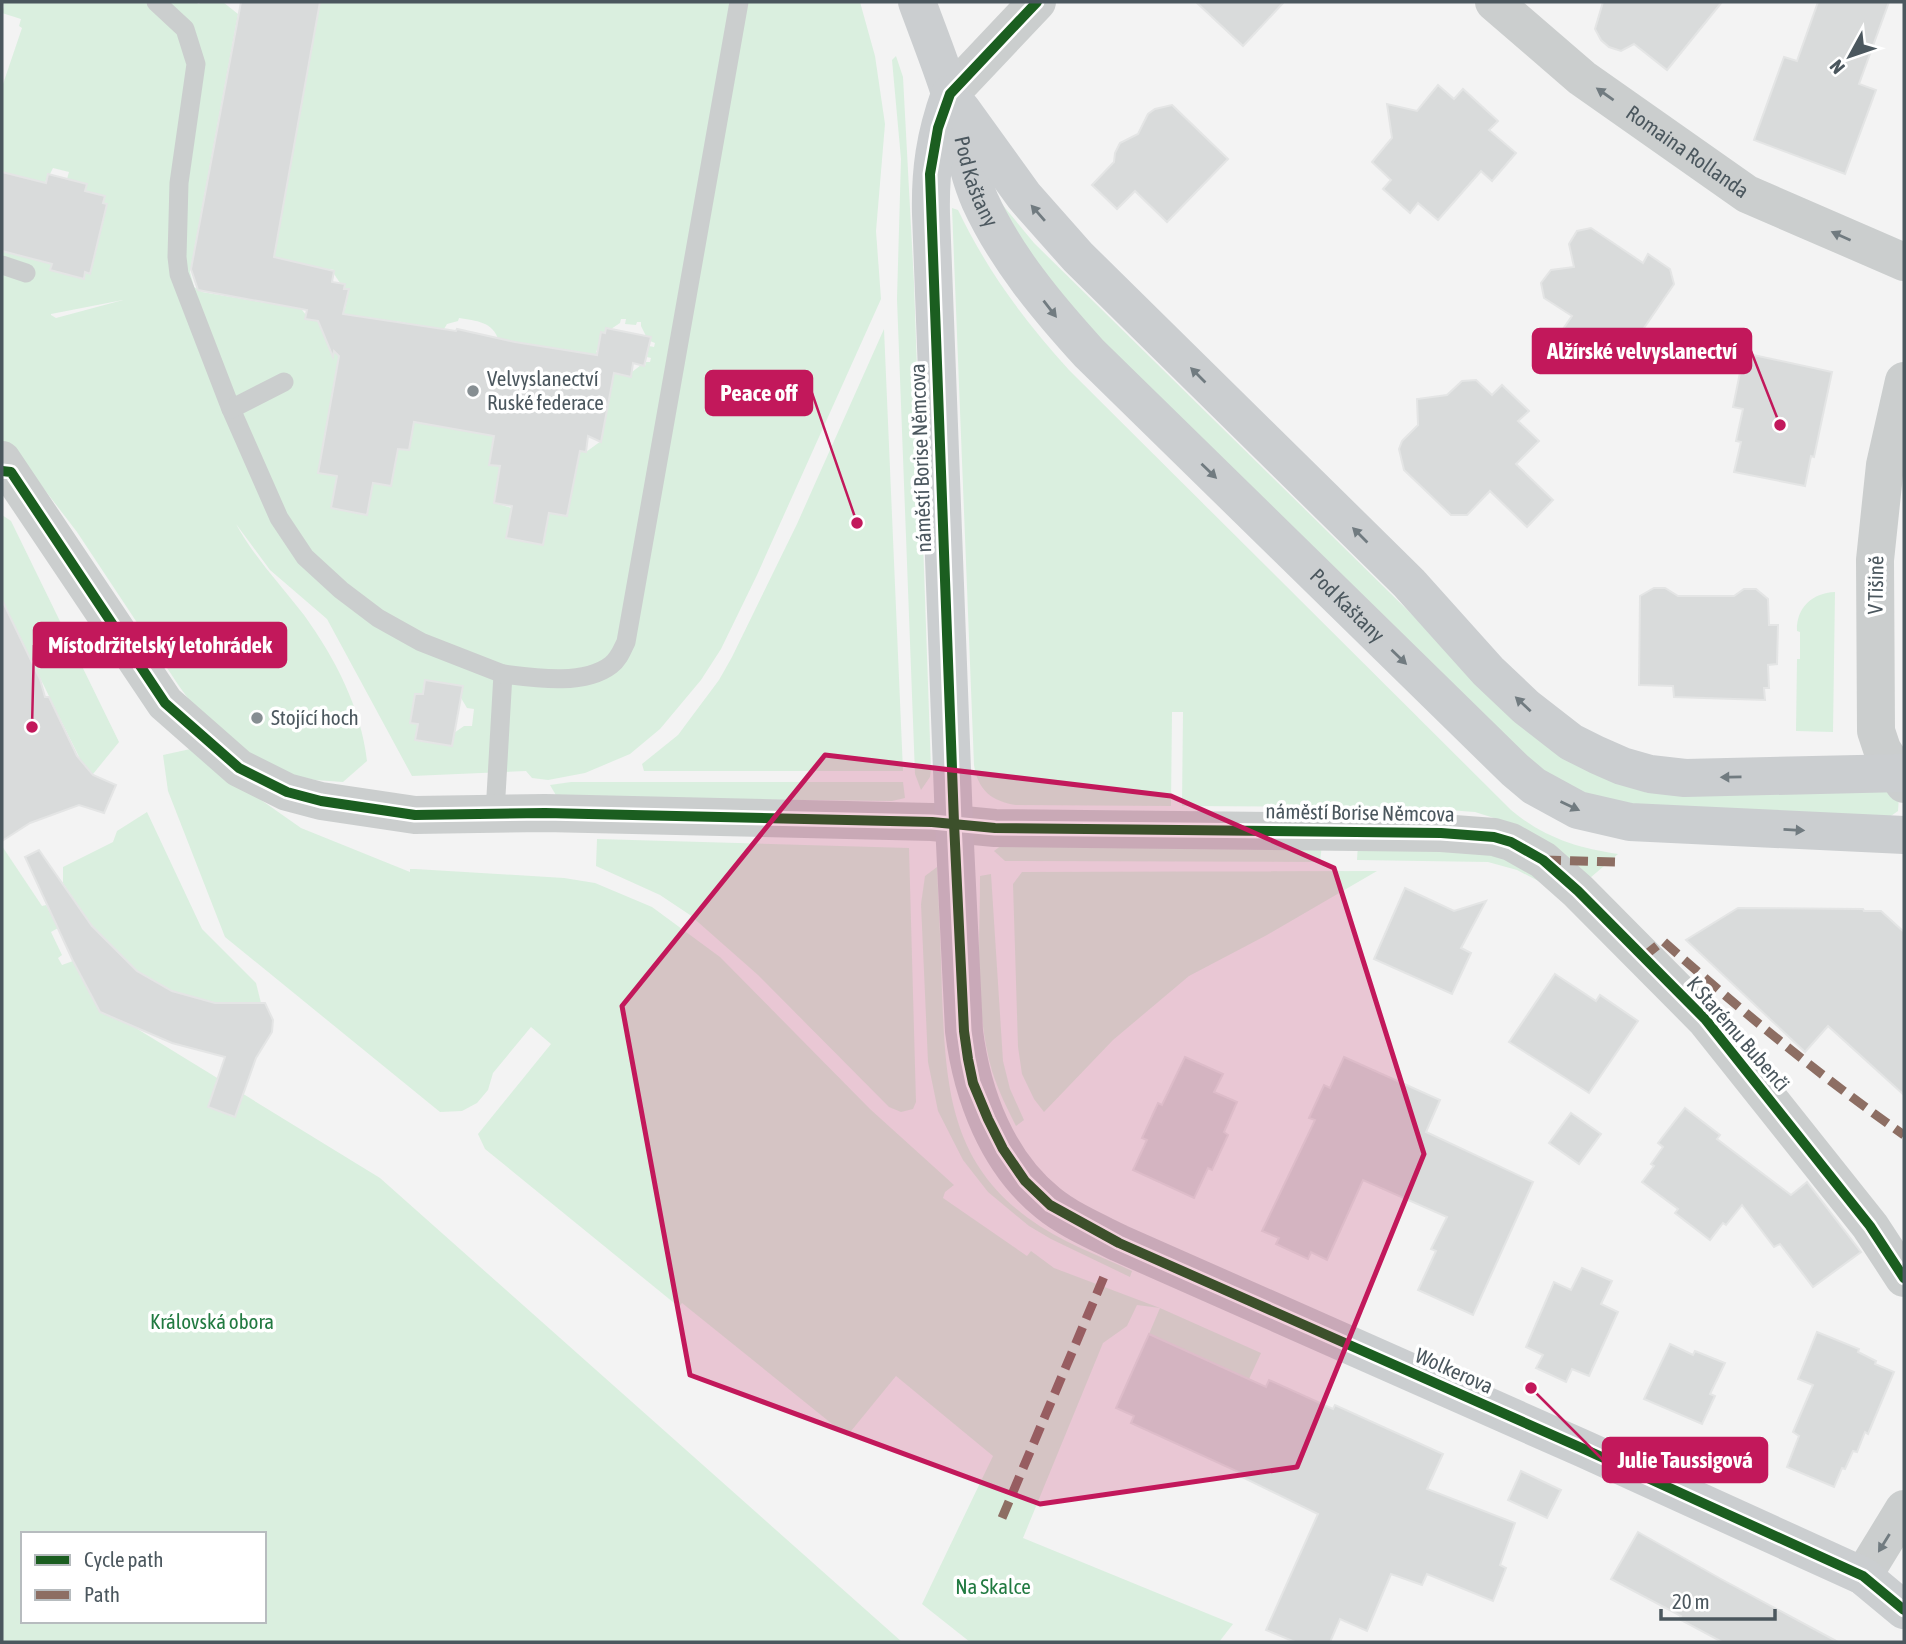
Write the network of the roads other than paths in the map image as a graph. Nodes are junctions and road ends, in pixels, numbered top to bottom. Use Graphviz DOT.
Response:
graph roads {
  1 [pos="156,2"];
  2 [pos="739,2"];
  3 [pos="917,2"];
  4 [pos="1037,2"];
  5 [pos="1494,2"];
  6 [pos="950,94"];
  7 [pos="1904,262"];
  8 [pos="2,265"];
  9 [pos="26,273"];
  10 [pos="1904,381"];
  11 [pos="284,382"];
  12 [pos="231,410"];
  13 [pos="5,468"];
  14 [pos="503,674"];
  15 [pos="1902,776"];
  16 [pos="495,813"];
  17 [pos="954,823"];
  18 [pos="1473,834"];
  19 [pos="1904,835"];
  20 [pos="1003,1149"];
  21 [pos="1903,1273"];
  22 [pos="1904,1509"];
  23 [pos="1863,1576"];
  24 [pos="1904,1610"];
  1 -- 12 [label="lane"];
  2 -- 14 [label="lane"];
  3 -- 6 [label="main road"];
  4 -- 6 [label="street"];
  7 -- 5 [label="street, Romaina Rollanda, one-way"];
  15 -- 6 [label="main road, Pod Kaštany, one-way"];
  6 -- 17 [label="main road, náměstí Borise Němcova"];
  6 -- 19 [label="main road, Pod Kaštany, one-way"];
  8 -- 9 [label="lane"];
  10 -- 15 [label="street, V Tišině"];
  11 -- 12 [label="lane"];
  12 -- 14 [label="lane"];
  13 -- 16 [label="street, náměstí Borise Němcova"];
  14 -- 16 [label="lane"];
  16 -- 17 [label="street, náměstí Borise Němcova"];
  17 -- 18 [label="street, náměstí Borise Němcova"];
  17 -- 20 [label="main road, náměstí Borise Němcova"];
  18 -- 21 [label="street, K Starému Bubenči"];
  20 -- 23 [label="main road, Wolkerova"];
  22 -- 23 [label="street, one-way"];
  23 -- 24 [label="main road, Wolkerova"];
}
